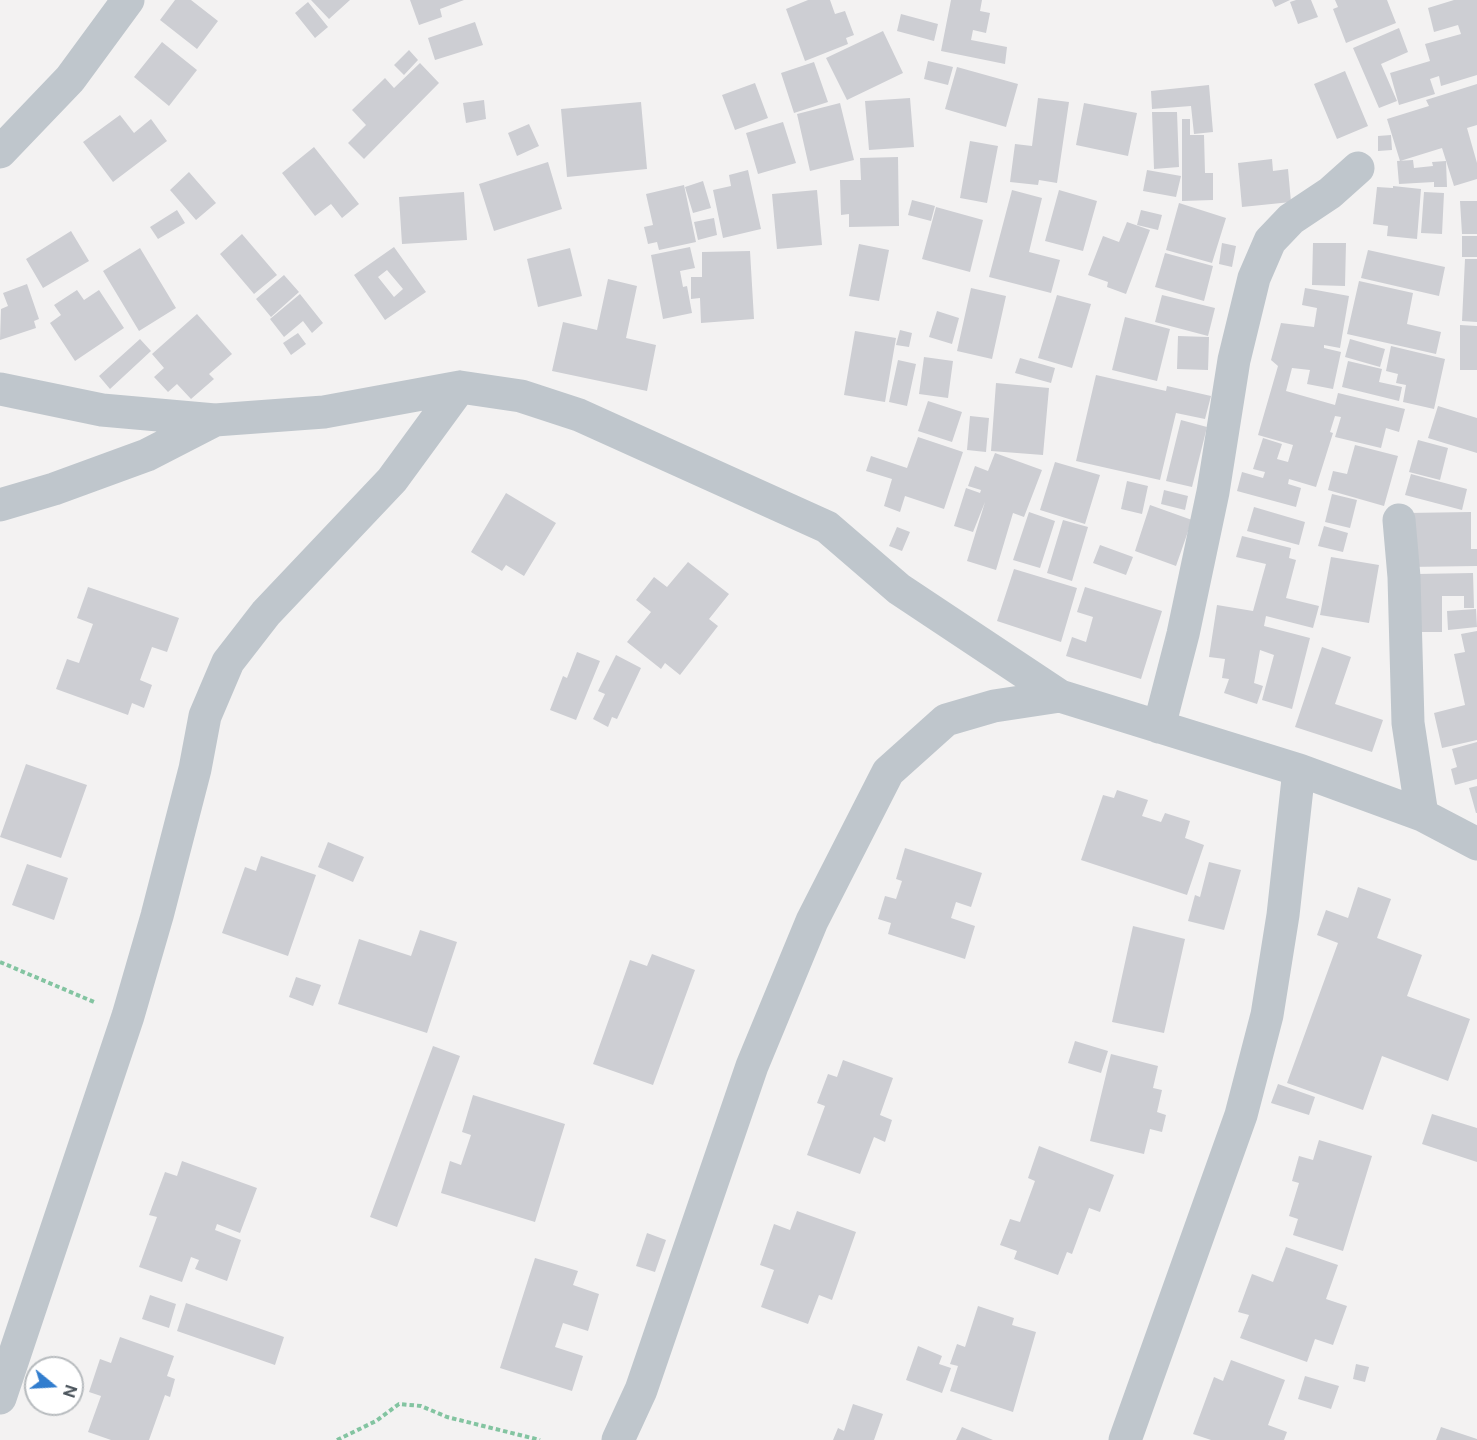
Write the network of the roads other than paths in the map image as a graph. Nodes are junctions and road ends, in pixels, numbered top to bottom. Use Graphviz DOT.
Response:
graph roads {
  1 [pos="129,0"];
  2 [pos="0,152"];
  3 [pos="1358,168"];
  4 [pos="460,387"];
  5 [pos="0,389"];
  6 [pos="215,420"];
  7 [pos="0,505"];
  8 [pos="1399,520"];
  9 [pos="1060,696"];
  10 [pos="1159,727"];
  11 [pos="1299,770"];
  12 [pos="1422,816"];
  13 [pos="1477,844"];
  14 [pos="0,1398"];
  15 [pos="618,1440"];
  16 [pos="1125,1440"];
  1 -- 2 [label="street"];
  3 -- 10 [label="street"];
  4 -- 6 [label="street"];
  4 -- 9 [label="street"];
  4 -- 14 [label="street"];
  5 -- 6 [label="street"];
  6 -- 7 [label="street"];
  8 -- 12 [label="street"];
  9 -- 10 [label="street"];
  9 -- 15 [label="street"];
  10 -- 11 [label="street"];
  11 -- 12 [label="street"];
  11 -- 16 [label="street"];
  12 -- 13 [label="street"];
}
